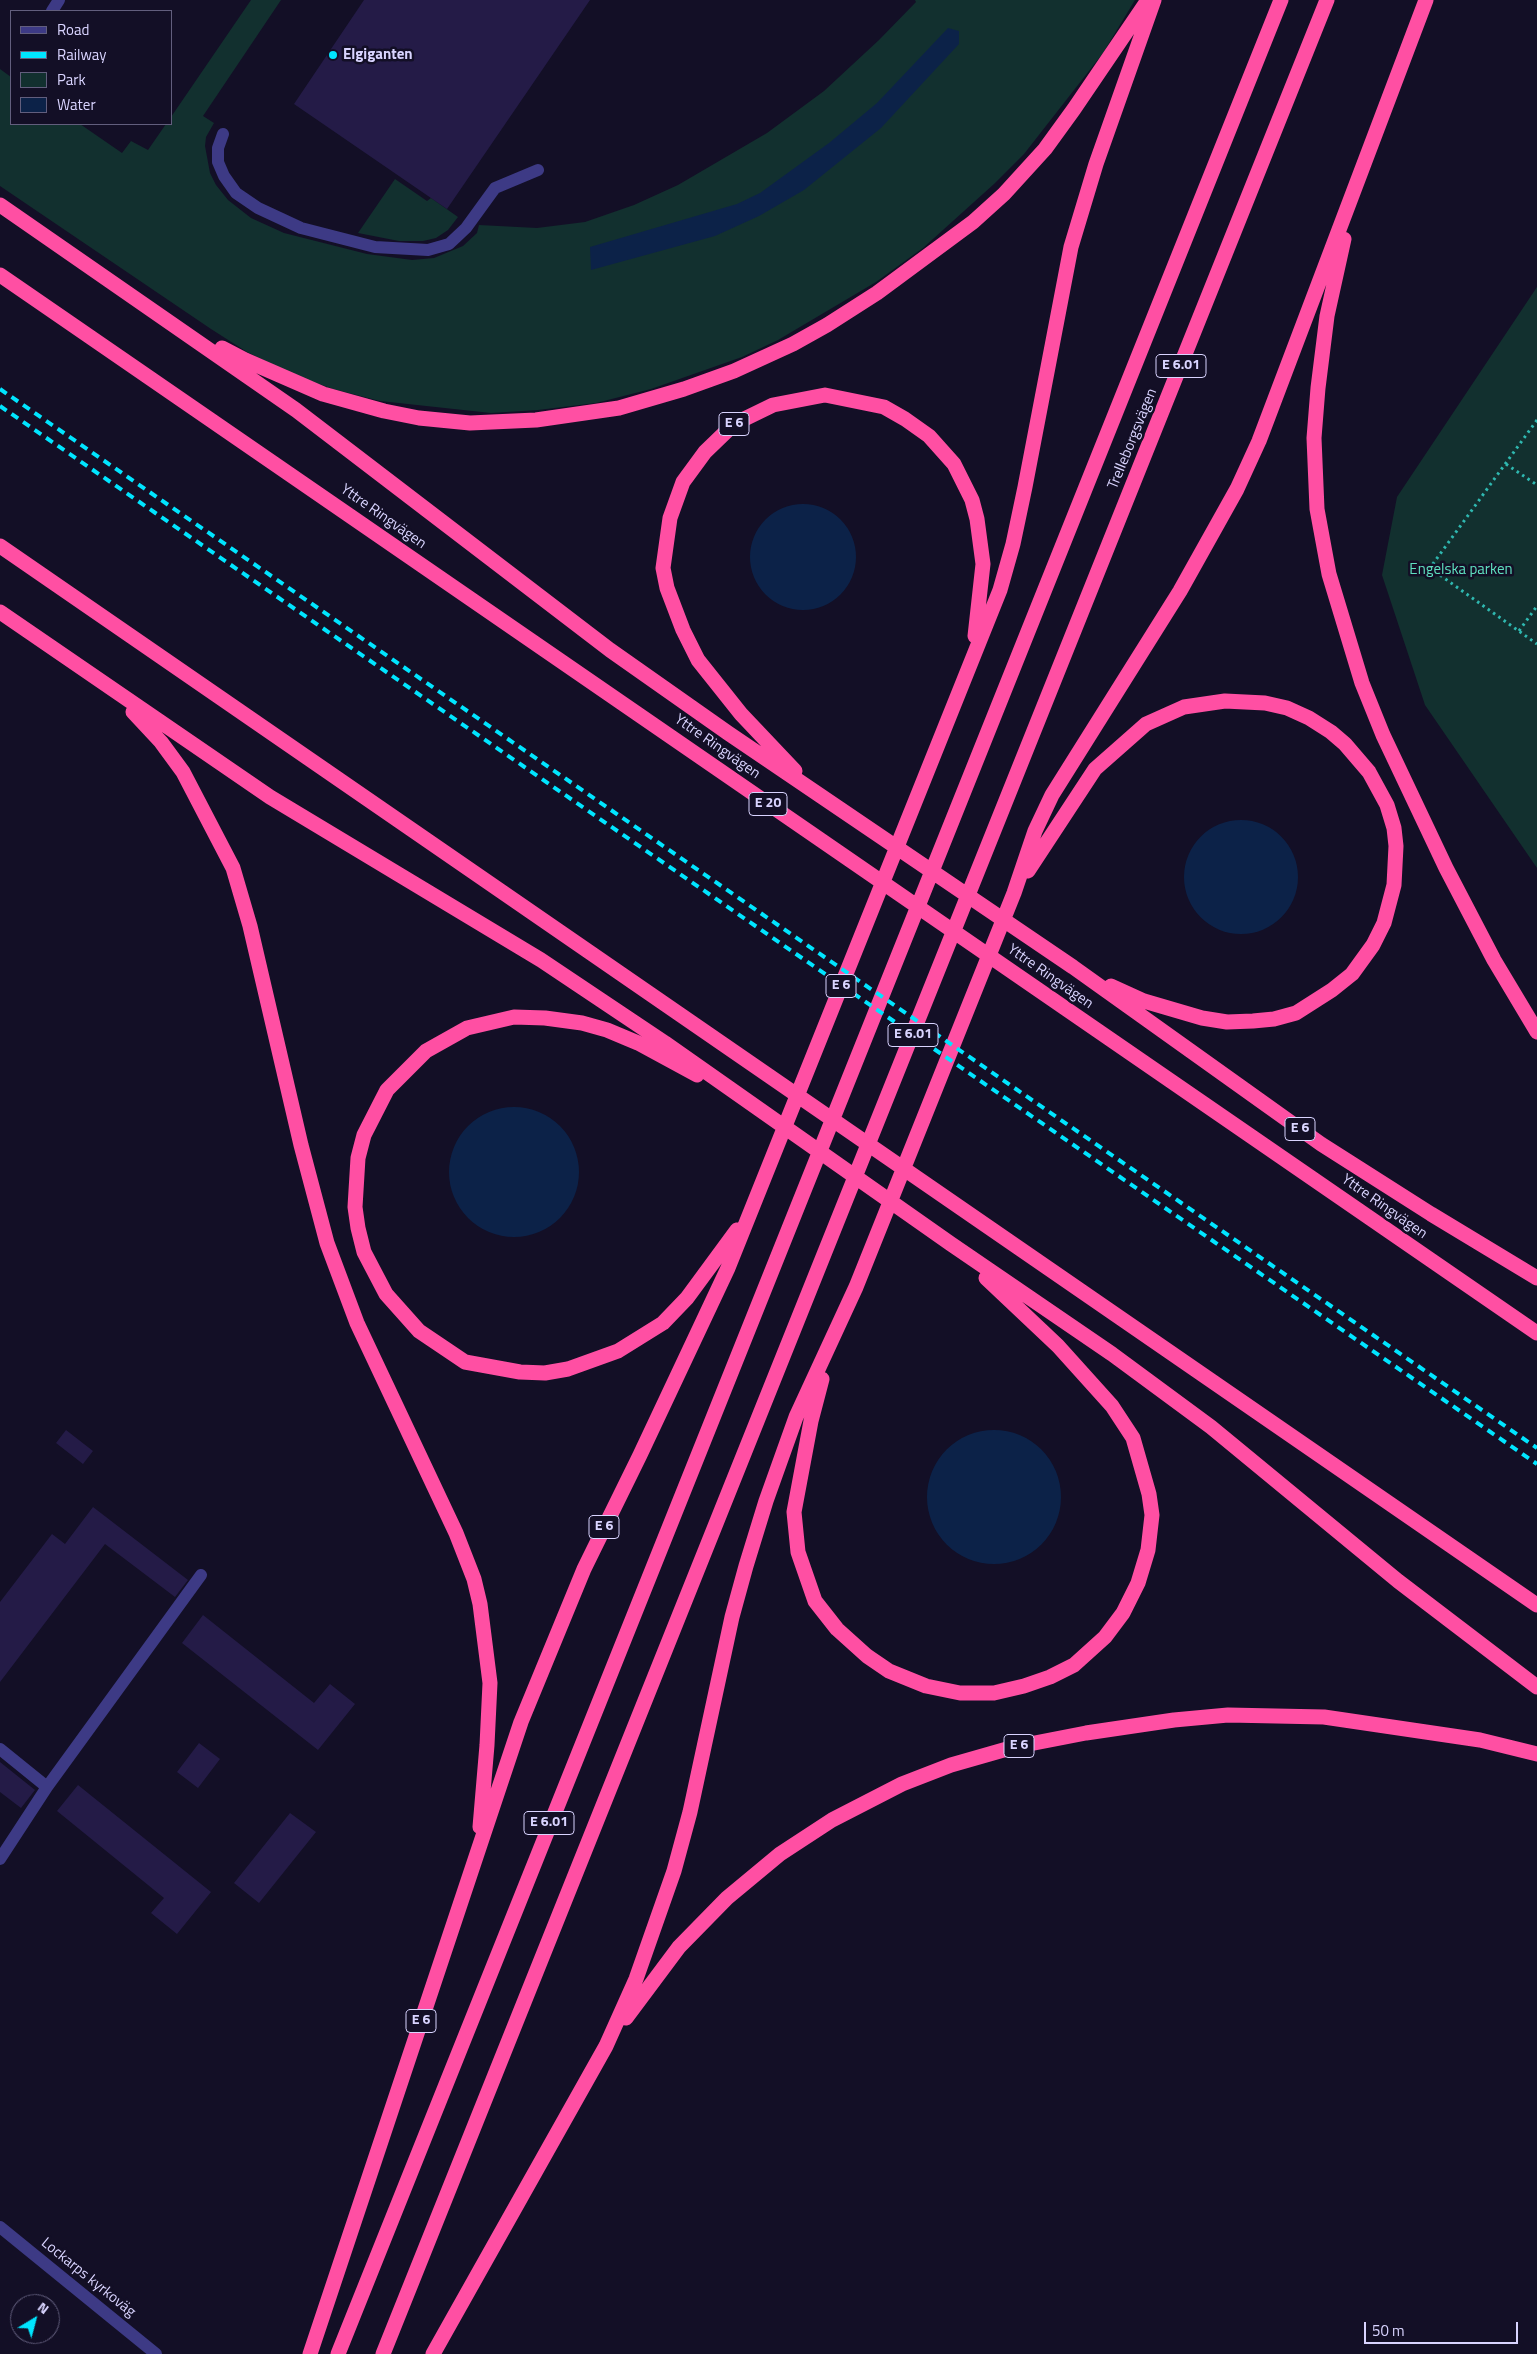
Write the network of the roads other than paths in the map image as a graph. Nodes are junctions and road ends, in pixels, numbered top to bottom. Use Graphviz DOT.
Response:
graph roads {
  1 [pos="1148,0"];
  2 [pos="1154,0"];
  3 [pos="1281,0"];
  4 [pos="1327,0"];
  5 [pos="1426,0"];
  6 [pos="223,134"];
  7 [pos="538,170"];
  8 [pos="1355,186"];
  9 [pos="0,206"];
  10 [pos="0,275"];
  11 [pos="148,307"];
  12 [pos="0,546"];
  13 [pos="0,612"];
  14 [pos="973,652"];
  15 [pos="83,669"];
  16 [pos="815,793"];
  17 [pos="1041,834"];
  18 [pos="1073,967"];
  19 [pos="1537,1032"];
  20 [pos="751,1104"];
  21 [pos="751,1212"];
  22 [pos="951,1244"];
  23 [pos="1537,1278"];
  24 [pos="1537,1333"];
  25 [pos="833,1341"];
  26 [pos="201,1575"];
  27 [pos="1537,1604"];
  28 [pos="1537,1687"];
  29 [pos="0,1748"];
  30 [pos="1537,1754"];
  31 [pos="47,1787"];
  32 [pos="478,1851"];
  33 [pos="0,1859"];
  34 [pos="606,2046"];
  35 [pos="0,2227"];
  36 [pos="156,2354"];
  37 [pos="310,2354"];
  38 [pos="338,2354"];
  39 [pos="383,2354"];
  40 [pos="433,2354"];
  1 -- 11 [label="highway"];
  2 -- 14 [label="highway"];
  3 -- 38 [label="highway, Trelleborgsvägen / E 6.01"];
  4 -- 39 [label="highway, Trelleborgsvägen / E 6.01"];
  5 -- 8 [label="highway"];
  6 -- 7 [label="street"];
  8 -- 17 [label="highway"];
  8 -- 19 [label="highway"];
  9 -- 11 [label="highway"];
  10 -- 24 [label="highway, Yttre Ringvägen / E 20"];
  11 -- 16 [label="highway"];
  12 -- 27 [label="highway"];
  13 -- 15 [label="highway"];
  14 -- 16 [label="highway, E 6"];
  14 -- 21 [label="highway, E 6"];
  15 -- 20 [label="highway"];
  15 -- 32 [label="highway"];
  16 -- 18 [label="highway, E 6"];
  17 -- 18 [label="highway"];
  17 -- 25 [label="highway"];
  18 -- 23 [label="highway, E 6"];
  20 -- 21 [label="highway"];
  20 -- 22 [label="highway"];
  21 -- 32 [label="highway, E 6"];
  22 -- 25 [label="highway"];
  22 -- 28 [label="highway"];
  25 -- 34 [label="highway"];
  26 -- 31 [label="street"];
  29 -- 31 [label="street"];
  30 -- 34 [label="highway, E 6"];
  31 -- 33 [label="street"];
  32 -- 37 [label="highway, E 6"];
  34 -- 40 [label="highway, E 6"];
  35 -- 36 [label="street, Lockarps kyrkoväg"];
}
